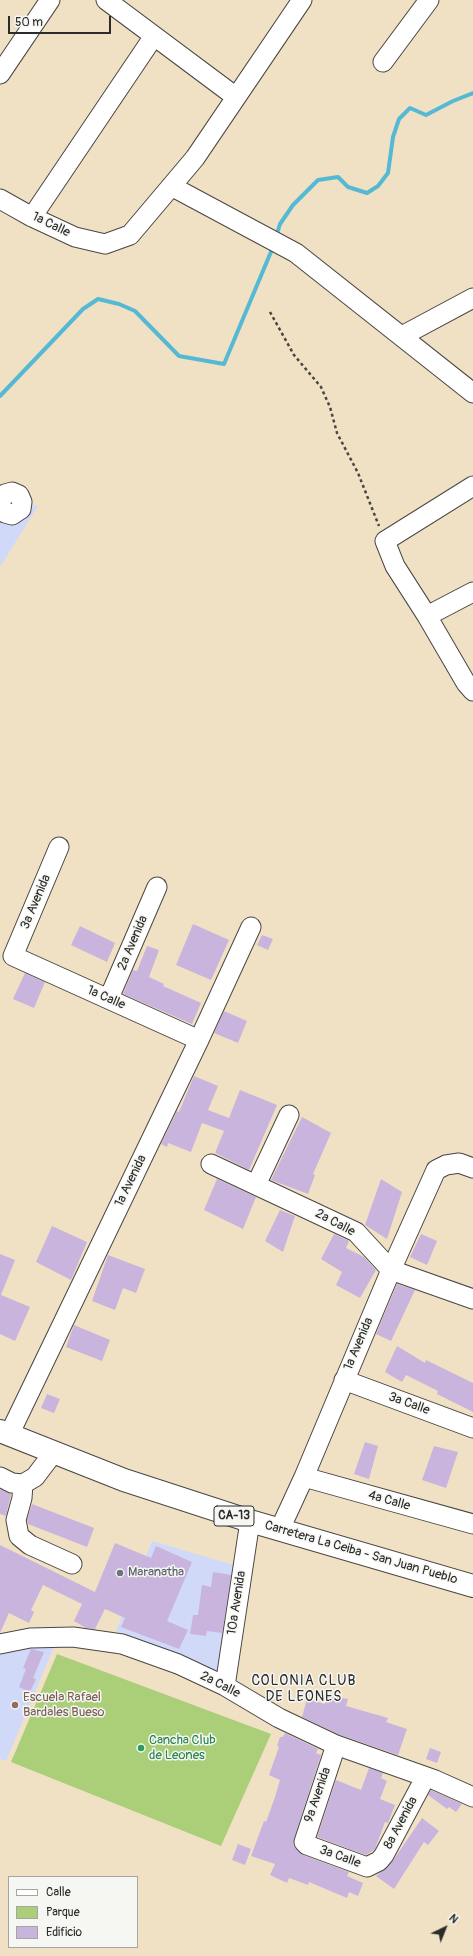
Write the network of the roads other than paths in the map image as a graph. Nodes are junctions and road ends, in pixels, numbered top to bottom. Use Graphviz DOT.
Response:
graph roads {
  1 [pos="50,0"];
  2 [pos="106,0"];
  3 [pos="302,0"];
  4 [pos="429,0"];
  5 [pos="154,36"];
  6 [pos="383,62"];
  7 [pos="0,74"];
  8 [pos="236,97"];
  9 [pos="172,186"];
  10 [pos="0,199"];
  11 [pos="32,217"];
  12 [pos="473,298"];
  13 [pos="402,336"];
  14 [pos="473,393"];
  15 [pos="473,486"];
  16 [pos="473,592"];
  17 [pos="427,616"];
  18 [pos="473,691"];
  19 [pos="59,847"];
  20 [pos="157,888"];
  21 [pos="251,927"];
  22 [pos="13,956"];
  23 [pos="109,998"];
  24 [pos="199,1040"];
  25 [pos="289,1115"];
  26 [pos="211,1164"];
  27 [pos="473,1168"];
  28 [pos="256,1185"];
  29 [pos="391,1270"];
  30 [pos="473,1299"];
  31 [pos="344,1380"];
  32 [pos="473,1428"];
  33 [pos="5,1433"];
  34 [pos="54,1452"];
  35 [pos="0,1477"];
  36 [pos="304,1477"];
  37 [pos="24,1484"];
  38 [pos="250,1521"];
  39 [pos="473,1524"];
  40 [pos="280,1529"];
  41 [pos="72,1564"];
  42 [pos="473,1586"];
  43 [pos="0,1644"];
  44 [pos="225,1686"];
  45 [pos="336,1745"];
  46 [pos="425,1778"];
  47 [pos="472,1794"];
  48 [pos="307,1845"];
  49 [pos="373,1865"];
  1 -- 7 [label="street"];
  2 -- 5 [label="street"];
  3 -- 8 [label="street"];
  4 -- 6 [label="street"];
  5 -- 8 [label="street"];
  5 -- 11 [label="street"];
  8 -- 9 [label="street"];
  9 -- 11 [label="street, 1a Calle"];
  9 -- 13 [label="street"];
  10 -- 11 [label="street, 1a Calle"];
  12 -- 13 [label="street"];
  13 -- 14 [label="street"];
  15 -- 17 [label="street"];
  16 -- 17 [label="street"];
  17 -- 18 [label="street"];
  19 -- 22 [label="street, 3ª Avenida"];
  20 -- 23 [label="street, 2ª Avenida"];
  21 -- 24 [label="street, 1ª Avenida"];
  22 -- 23 [label="street, 1ª Calle"];
  23 -- 24 [label="street, 1ª Calle"];
  24 -- 33 [label="street, 1ª Avenida"];
  25 -- 28 [label="street"];
  26 -- 28 [label="street, 2a Calle"];
  27 -- 29 [label="street, 1a Avenida"];
  28 -- 29 [label="street, 2a Calle"];
  29 -- 30 [label="street, 2a Calle"];
  29 -- 31 [label="street, 1a Avenida"];
  31 -- 32 [label="street, 3a Calle"];
  31 -- 36 [label="street, 1a Avenida"];
  33 -- 34 [label="main road, Carretera La Ceiba - San Juan Pueblo / CA-13"];
  34 -- 37 [label="street"];
  34 -- 38 [label="main road, Carretera La Ceiba - San Juan Pueblo / CA-13"];
  35 -- 37 [label="street"];
  36 -- 39 [label="street, 4a Calle"];
  36 -- 40 [label="street, 1a Avenida"];
  37 -- 41 [label="street"];
  38 -- 40 [label="main road, Carretera La Ceiba - San Juan Pueblo / CA-13"];
  38 -- 44 [label="street, 10a Avenida"];
  40 -- 42 [label="main road, Carretera La Ceiba - San Juan Pueblo / CA-13"];
  43 -- 44 [label="street, 2a Calle"];
  44 -- 45 [label="street, 2a Calle"];
  45 -- 46 [label="street, 2a Calle"];
  45 -- 48 [label="street, 9a Avenida"];
  46 -- 47 [label="street, 2a Calle"];
  46 -- 49 [label="street, 8a Avenida"];
  48 -- 49 [label="street, 3a Calle"];
}
